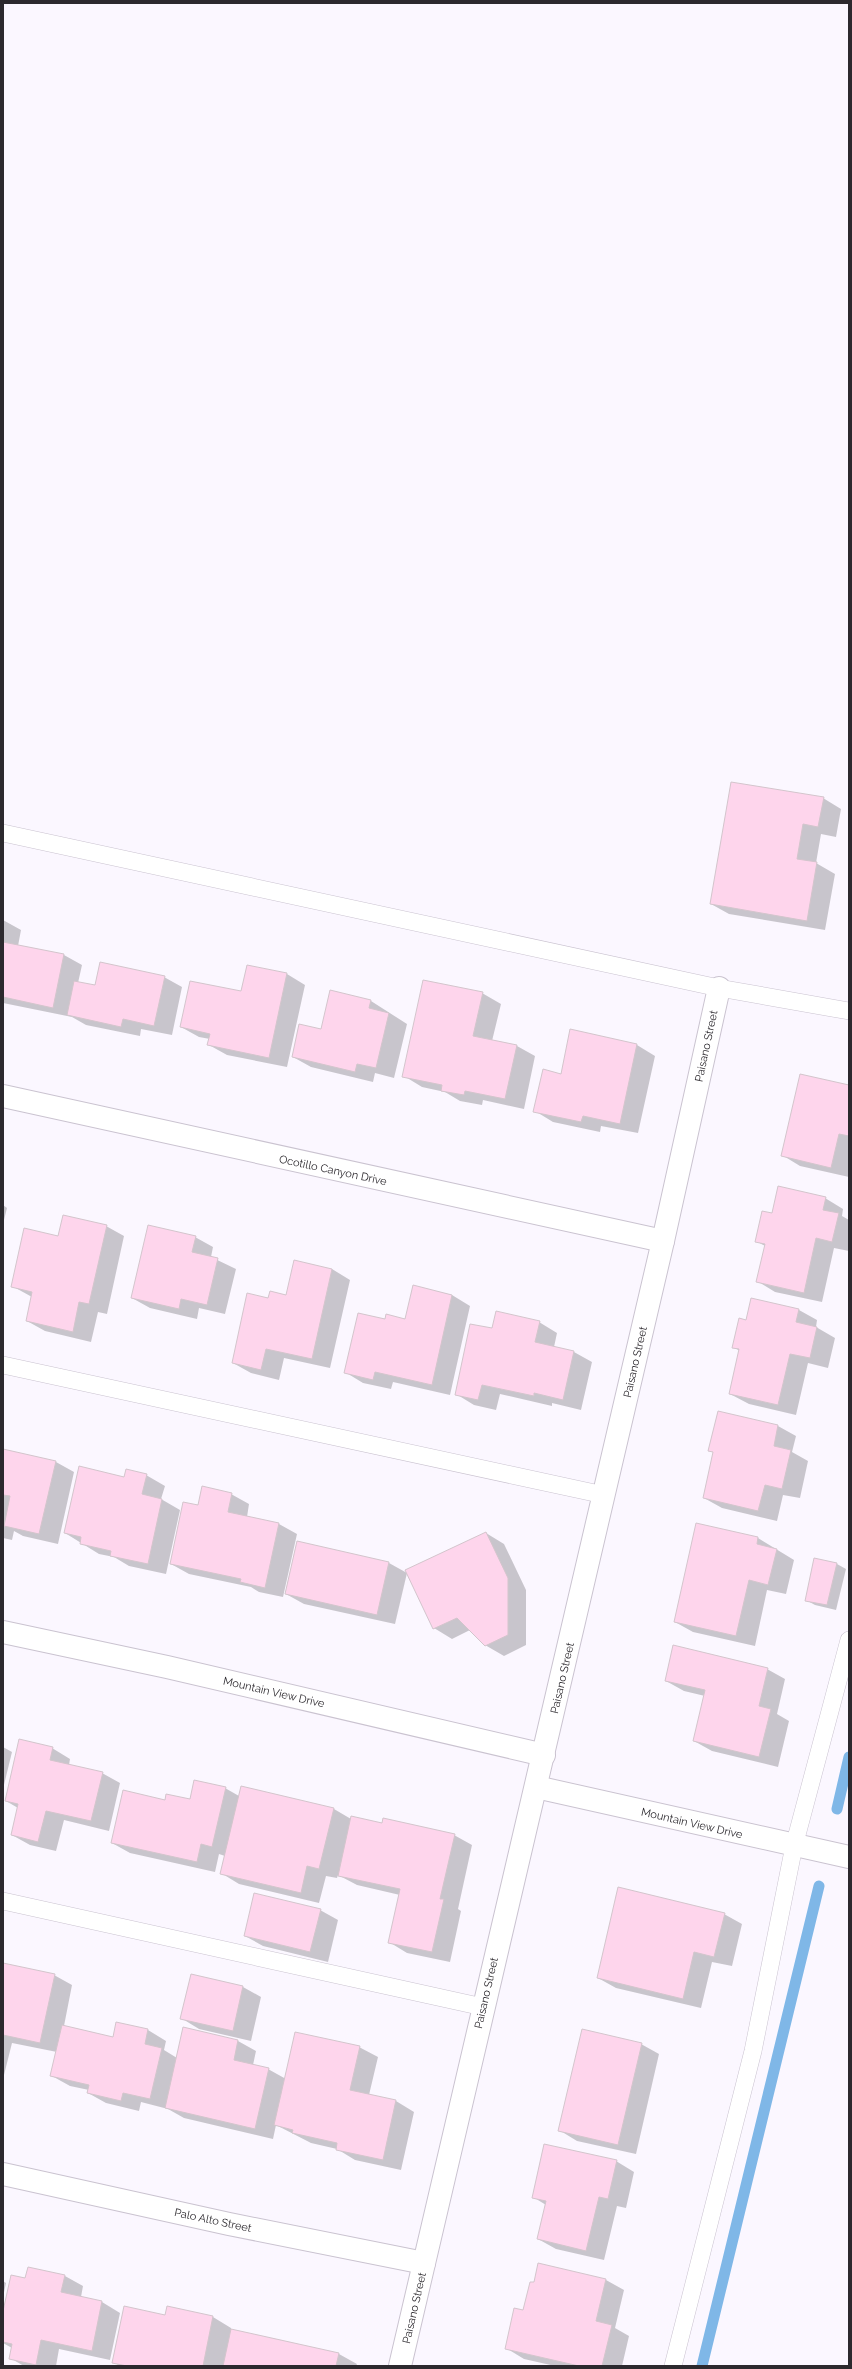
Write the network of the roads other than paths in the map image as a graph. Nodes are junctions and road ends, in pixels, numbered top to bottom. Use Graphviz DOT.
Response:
graph roads {
  1 [pos="3,833"];
  2 [pos="719,988"];
  3 [pos="849,1011"];
  4 [pos="3,1096"];
  5 [pos="663,1241"];
  6 [pos="3,1365"];
  7 [pos="604,1495"];
  8 [pos="3,1632"];
  9 [pos="849,1640"];
  10 [pos="544,1755"];
  11 [pos="536,1787"];
  12 [pos="794,1846"];
  13 [pos="849,1857"];
  14 [pos="3,1901"];
  15 [pos="483,2007"];
  16 [pos="3,2174"];
  17 [pos="424,2263"];
  18 [pos="400,2366"];
  19 [pos="673,2366"];
  1 -- 2 [label="lane"];
  2 -- 3 [label="lane"];
  2 -- 5 [label="street, Paisano Street"];
  4 -- 5 [label="street, Ocotillo Canyon Drive"];
  5 -- 7 [label="street, Paisano Street"];
  6 -- 7 [label="lane"];
  7 -- 10 [label="street, Paisano Street"];
  8 -- 10 [label="street, Mountain View Drive"];
  9 -- 12 [label="lane"];
  10 -- 11 [label="street, Paisano Street"];
  11 -- 12 [label="street, Mountain View Drive"];
  11 -- 15 [label="street, Paisano Street"];
  12 -- 13 [label="street, Mountain View Drive"];
  12 -- 19 [label="lane"];
  14 -- 15 [label="lane"];
  15 -- 17 [label="street, Paisano Street"];
  16 -- 17 [label="street, Palo Alto Street"];
  17 -- 18 [label="street, Paisano Street"];
}
